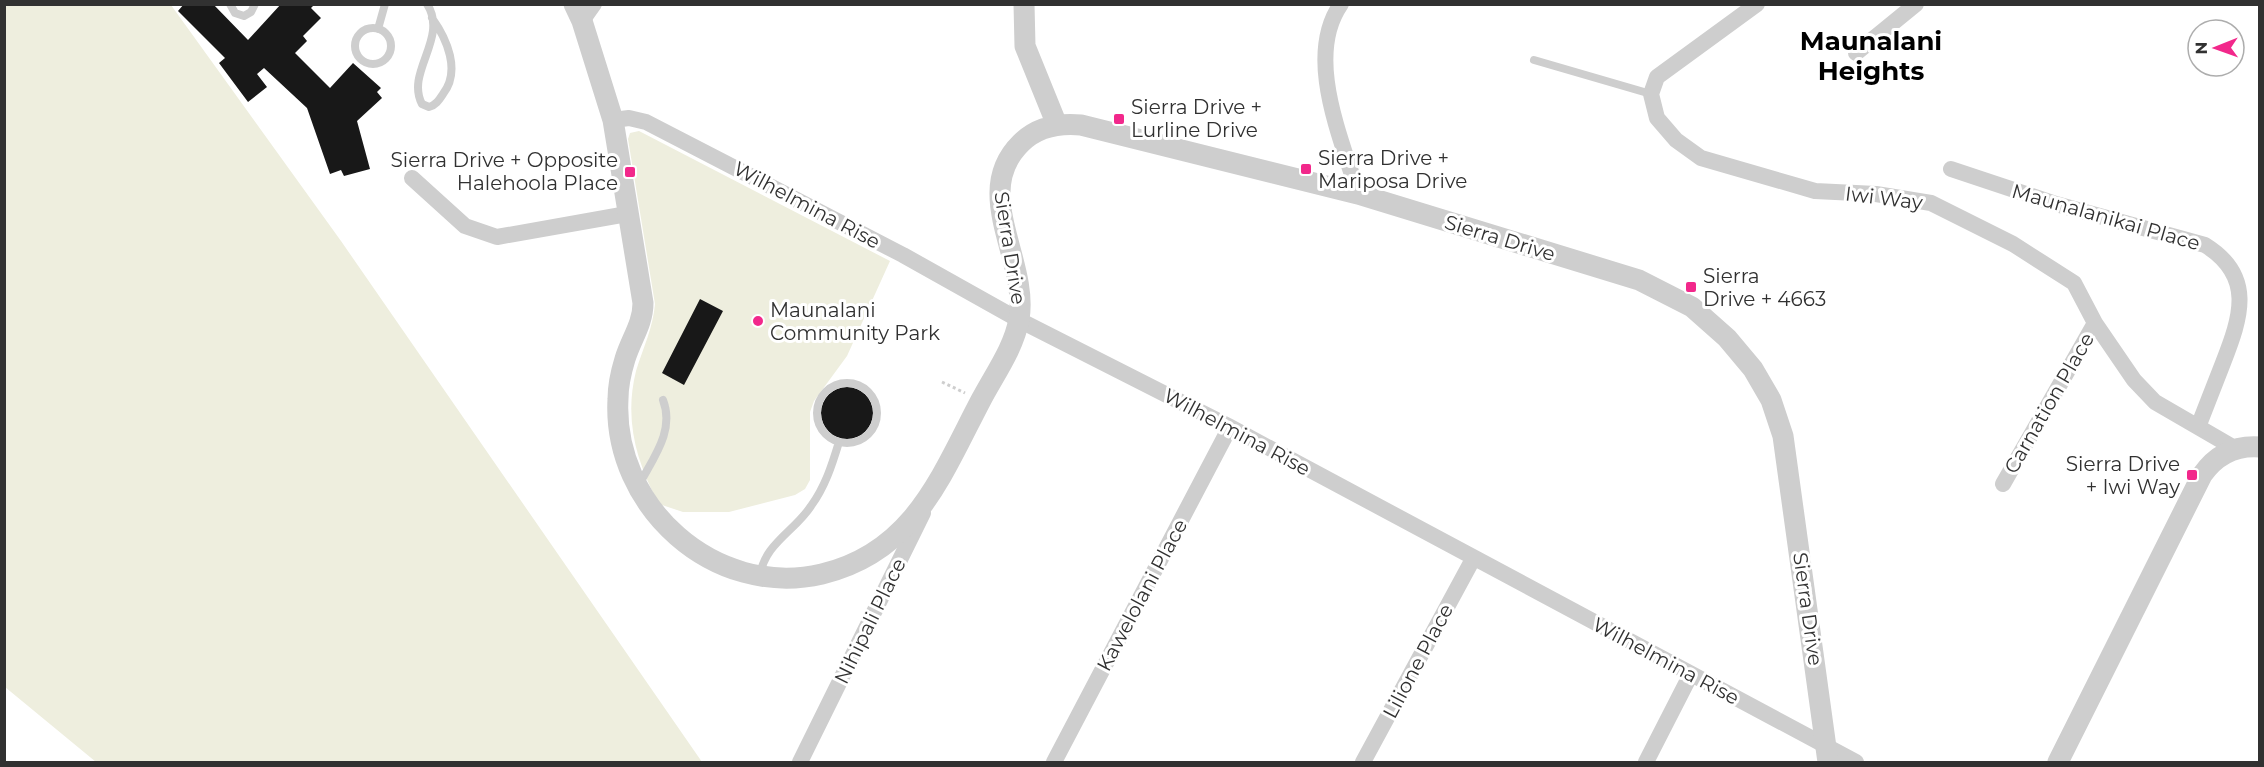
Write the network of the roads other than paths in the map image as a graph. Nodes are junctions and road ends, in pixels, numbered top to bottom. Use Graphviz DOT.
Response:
graph roads {
  1 [pos="231,4"];
  2 [pos="255,4"];
  3 [pos="385,4"];
  4 [pos="427,4"];
  5 [pos="1024,4"];
  6 [pos="1341,4"];
  7 [pos="1757,4"];
  8 [pos="1916,4"];
  9 [pos="583,10"];
  10 [pos="432,18"];
  11 [pos="378,29"];
  12 [pos="1856,53"];
  13 [pos="1534,60"];
  14 [pos="1651,94"];
  15 [pos="613,120"];
  16 [pos="1057,125"];
  17 [pos="1951,169"];
  18 [pos="412,178"];
  19 [pos="1358,194"];
  20 [pos="627,214"];
  21 [pos="1019,320"];
  22 [pos="2095,323"];
  23 [pos="663,400"];
  24 [pos="1230,427"];
  25 [pos="2198,427"];
  26 [pos="839,442"];
  27 [pos="2259,447"];
  28 [pos="2236,449"];
  29 [pos="939,479"];
  30 [pos="2002,484"];
  31 [pos="638,488"];
  32 [pos="1473,559"];
  33 [pos="760,576"];
  34 [pos="1691,674"];
  35 [pos="1827,754"];
  36 [pos="800,762"];
  37 [pos="1054,762"];
  38 [pos="1363,762"];
  39 [pos="1646,762"];
  40 [pos="1856,762"];
  41 [pos="2058,762"];
  1 -- 2 [label="lane"];
  3 -- 11 [label="lane"];
  4 -- 10 [label="lane"];
  5 -- 16 [label="street"];
  6 -- 19 [label="street"];
  7 -- 14 [label="street"];
  8 -- 12 [label="street"];
  9 -- 15 [label="street, Sierra Drive"];
  10 -- 10 [label="lane"];
  11 -- 11 [label="lane"];
  13 -- 14 [label="lane"];
  14 -- 22 [label="street, Iwi Way"];
  15 -- 20 [label="street, Sierra Drive"];
  15 -- 21 [label="street, Wilhelmina Rise"];
  16 -- 19 [label="street, Sierra Drive"];
  16 -- 21 [label="street, Sierra Drive"];
  17 -- 25 [label="street, Maunalanikai Place"];
  18 -- 20 [label="street"];
  19 -- 35 [label="street, Sierra Drive"];
  20 -- 31 [label="street, Sierra Drive"];
  21 -- 24 [label="street, Wilhelmina Rise"];
  21 -- 29 [label="street, Sierra Drive"];
  22 -- 25 [label="street, Iwi Way"];
  22 -- 30 [label="street, Carnation Place"];
  23 -- 31 [label="lane"];
  24 -- 32 [label="street, Wilhelmina Rise"];
  24 -- 37 [label="street, Kawelolani Place"];
  25 -- 28 [label="street, Iwi Way"];
  26 -- 26 [label="lane"];
  26 -- 33 [label="lane"];
  27 -- 28 [label="street"];
  28 -- 41 [label="street"];
  29 -- 33 [label="street, Sierra Drive"];
  29 -- 36 [label="street, Nihipali Place"];
  31 -- 33 [label="street, Sierra Drive"];
  32 -- 34 [label="street, Wilhelmina Rise"];
  32 -- 38 [label="street, Lilione Place"];
  34 -- 35 [label="street, Wilhelmina Rise"];
  34 -- 39 [label="street"];
  35 -- 40 [label="street, Wilhelmina Rise"];
}
